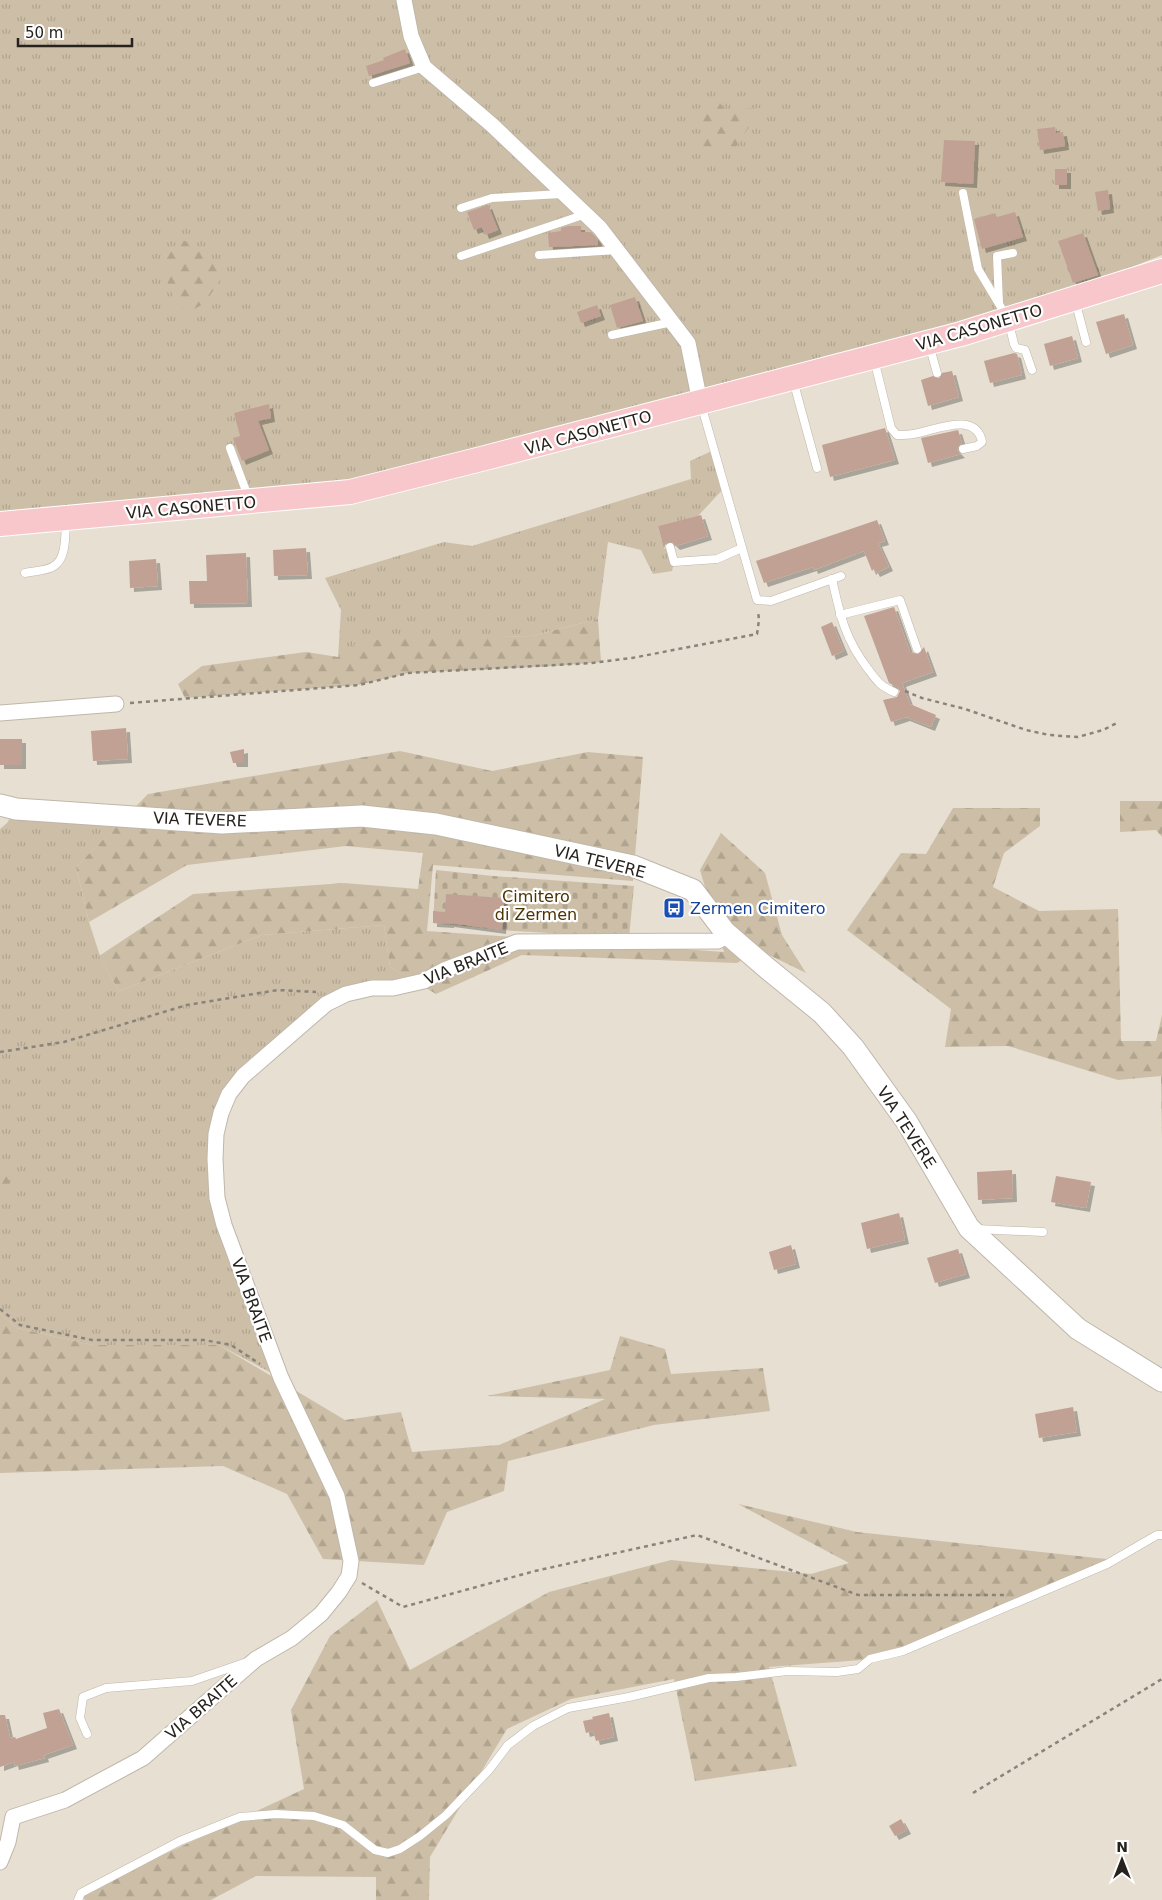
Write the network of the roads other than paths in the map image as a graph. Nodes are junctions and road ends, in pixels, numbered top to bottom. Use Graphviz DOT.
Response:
graph roads {
  1 [pos="404,0"];
  2 [pos="424,67"];
  3 [pos="373,83"];
  4 [pos="564,194"];
  5 [pos="963,194"];
  6 [pos="462,208"];
  7 [pos="586,214"];
  8 [pos="617,250"];
  9 [pos="1014,253"];
  10 [pos="539,255"];
  11 [pos="462,256"];
  12 [pos="1162,271"];
  13 [pos="1075,298"];
  14 [pos="1003,312"];
  15 [pos="672,322"];
  16 [pos="612,335"];
  17 [pos="928,342"];
  18 [pos="1086,342"];
  19 [pos="873,357"];
  20 [pos="1032,370"];
  21 [pos="937,373"];
  22 [pos="792,378"];
  23 [pos="700,402"];
  24 [pos="230,448"];
  25 [pos="964,449"];
  26 [pos="817,468"];
  27 [pos="250,501"];
  28 [pos="66,518"];
  29 [pos="0,524"];
  30 [pos="670,547"];
  31 [pos="742,548"];
  32 [pos="25,573"];
  33 [pos="841,576"];
  34 [pos="832,579"];
  35 [pos="840,615"];
  36 [pos="917,649"];
  37 [pos="894,692"];
  38 [pos="116,704"];
  39 [pos="0,713"];
  40 [pos="0,805"];
  41 [pos="728,935"];
  42 [pos="969,1228"];
  43 [pos="1043,1232"];
  44 [pos="1162,1381"];
  45 [pos="1162,1535"];
  46 [pos="256,1659"];
  47 [pos="87,1734"];
  48 [pos="0,1862"];
  49 [pos="78,1900"];
  1 -- 2 [label="street"];
  2 -- 3 [label="lane"];
  2 -- 4 [label="street"];
  4 -- 6 [label="lane"];
  4 -- 7 [label="street"];
  5 -- 14 [label="lane"];
  7 -- 8 [label="street"];
  7 -- 11 [label="lane"];
  8 -- 10 [label="lane"];
  8 -- 15 [label="street"];
  9 -- 14 [label="lane"];
  12 -- 13 [label="main road, VIA CASONETTO"];
  13 -- 14 [label="main road, VIA CASONETTO"];
  13 -- 18 [label="lane"];
  14 -- 17 [label="main road, VIA CASONETTO"];
  14 -- 20 [label="lane"];
  15 -- 16 [label="lane"];
  15 -- 23 [label="street"];
  17 -- 19 [label="main road, VIA CASONETTO"];
  17 -- 21 [label="lane"];
  19 -- 22 [label="main road, VIA CASONETTO"];
  19 -- 25 [label="lane"];
  22 -- 23 [label="main road, VIA CASONETTO"];
  22 -- 26 [label="lane"];
  23 -- 27 [label="main road, VIA CASONETTO"];
  23 -- 31 [label="lane"];
  24 -- 27 [label="lane"];
  27 -- 28 [label="main road, VIA CASONETTO"];
  28 -- 29 [label="main road, VIA CASONETTO"];
  28 -- 32 [label="lane"];
  30 -- 31 [label="lane"];
  31 -- 34 [label="lane"];
  33 -- 34 [label="lane"];
  34 -- 35 [label="lane"];
  35 -- 36 [label="lane"];
  35 -- 37 [label="lane"];
  38 -- 39 [label="street"];
  40 -- 41 [label="main road, VIA TEVERE"];
  41 -- 42 [label="main road, VIA TEVERE"];
  41 -- 46 [label="street, VIA BRAITE"];
  42 -- 43 [label="lane"];
  42 -- 44 [label="main road, VIA TEVERE"];
  45 -- 49 [label="lane"];
  46 -- 47 [label="lane"];
  46 -- 48 [label="street, VIA BRAITE"];
}
